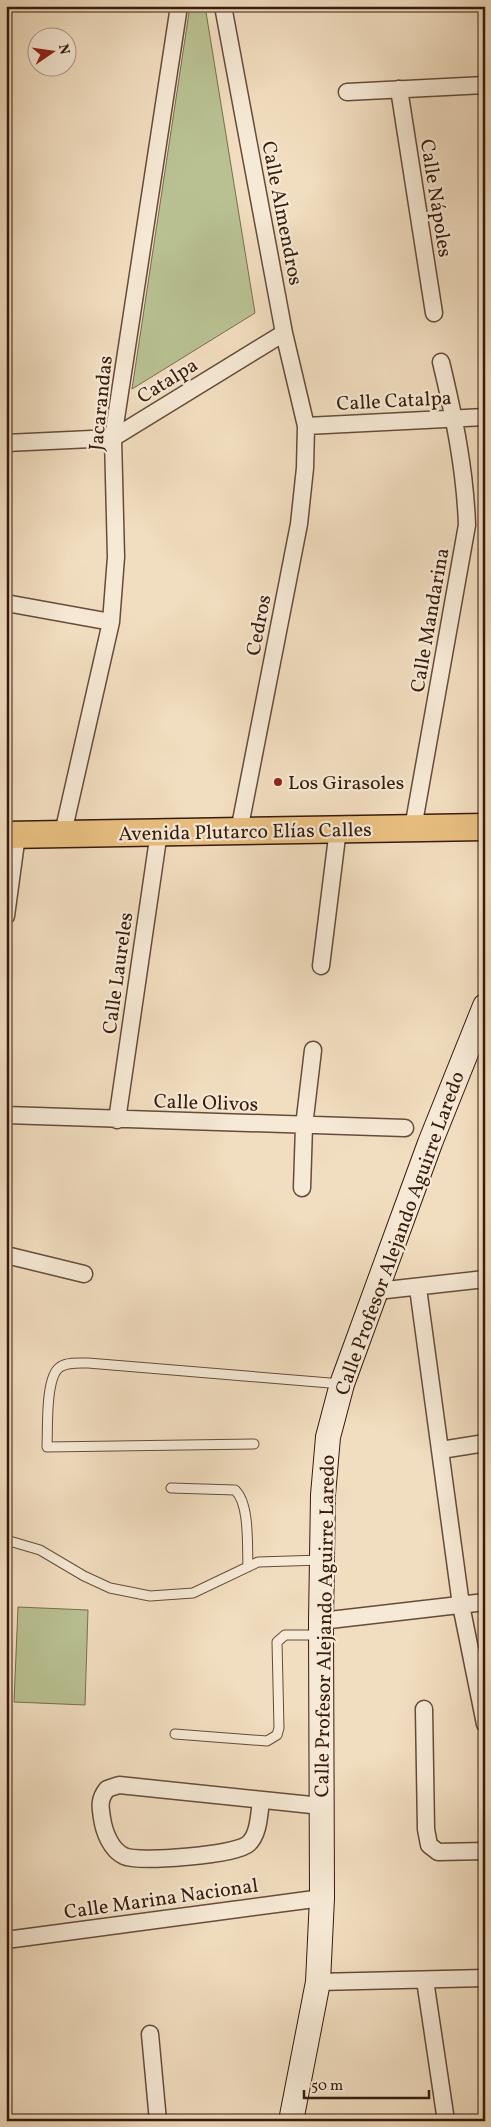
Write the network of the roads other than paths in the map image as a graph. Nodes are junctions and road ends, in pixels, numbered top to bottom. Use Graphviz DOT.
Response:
graph roads {
  1 [pos="178,6"];
  2 [pos="223,6"];
  3 [pos="485,85"];
  4 [pos="399,89"];
  5 [pos="347,92"];
  6 [pos="434,313"];
  7 [pos="284,333"];
  8 [pos="441,362"];
  9 [pos="455,418"];
  10 [pos="485,418"];
  11 [pos="306,426"];
  12 [pos="113,438"];
  13 [pos="6,443"];
  14 [pos="6,603"];
  15 [pos="111,622"];
  16 [pos="485,827"];
  17 [pos="413,828"];
  18 [pos="338,829"];
  19 [pos="239,830"];
  20 [pos="159,832"];
  21 [pos="63,834"];
  22 [pos="12,835"];
  23 [pos="6,916"];
  24 [pos="321,966"];
  25 [pos="485,1006"];
  26 [pos="313,1050"];
  27 [pos="6,1115"];
  28 [pos="117,1120"];
  29 [pos="304,1126"];
  30 [pos="405,1128"];
  31 [pos="302,1188"];
  32 [pos="6,1255"];
  33 [pos="84,1274"];
  34 [pos="485,1279"];
  35 [pos="418,1288"];
  36 [pos="377,1291"];
  37 [pos="342,1384"];
  38 [pos="485,1443"];
  39 [pos="254,1444"];
  40 [pos="441,1450"];
  41 [pos="171,1488"];
  42 [pos="6,1540"];
  43 [pos="322,1560"];
  44 [pos="248,1567"];
  45 [pos="485,1602"];
  46 [pos="461,1605"];
  47 [pos="320,1628"];
  48 [pos="424,1709"];
  49 [pos="485,1724"];
  50 [pos="175,1734"];
  51 [pos="261,1800"];
  52 [pos="320,1806"];
  53 [pos="485,1851"];
  54 [pos="322,1898"];
  55 [pos="6,1940"];
  56 [pos="485,1978"];
  57 [pos="424,1980"];
  58 [pos="318,1982"];
  59 [pos="150,2034"];
  60 [pos="158,2121"];
  61 [pos="290,2121"];
  62 [pos="446,2121"];
  1 -- 12 [label="street, Jacarandas"];
  2 -- 7 [label="street, Calle Almendros"];
  3 -- 4 [label="street"];
  4 -- 5 [label="street"];
  4 -- 6 [label="street, Calle Nápoles"];
  7 -- 11 [label="street, Calle Almendros"];
  7 -- 12 [label="street, Catalpa"];
  8 -- 9 [label="street, Calle Mandarina"];
  9 -- 10 [label="street, Calle Catalpa"];
  9 -- 11 [label="street, Calle Catalpa"];
  9 -- 17 [label="street, Calle Mandarina"];
  11 -- 19 [label="street, Cedros"];
  12 -- 13 [label="street, Catalpa"];
  12 -- 15 [label="street, Jacarandas"];
  14 -- 15 [label="street"];
  15 -- 21 [label="street, Jacarandas"];
  16 -- 17 [label="main road, Avenida Plutarco Elías Calles"];
  17 -- 18 [label="main road, Avenida Plutarco Elías Calles"];
  18 -- 19 [label="main road, Avenida Plutarco Elías Calles"];
  18 -- 24 [label="street"];
  19 -- 20 [label="main road, Avenida Plutarco Elías Calles"];
  20 -- 21 [label="main road, Avenida Plutarco Elías Calles"];
  20 -- 28 [label="street, Calle Laureles"];
  21 -- 22 [label="main road, Avenida Plutarco Elías Calles"];
  22 -- 23 [label="street"];
  25 -- 36 [label="street, Calle Profesor Alejando Aguirre Laredo"];
  26 -- 29 [label="street"];
  27 -- 28 [label="street, Calle Olivos"];
  28 -- 29 [label="street, Calle Olivos"];
  29 -- 30 [label="street, Calle Olivos"];
  29 -- 31 [label="street"];
  32 -- 33 [label="street"];
  34 -- 35 [label="street"];
  35 -- 36 [label="street"];
  35 -- 40 [label="street"];
  36 -- 37 [label="street, Calle Profesor Alejando Aguirre Laredo"];
  37 -- 39 [label="lane"];
  37 -- 43 [label="street, Calle Profesor Alejando Aguirre Laredo"];
  38 -- 40 [label="street"];
  40 -- 46 [label="street"];
  41 -- 44 [label="lane"];
  42 -- 44 [label="lane"];
  43 -- 44 [label="lane"];
  43 -- 47 [label="street, Calle Profesor Alejando Aguirre Laredo"];
  45 -- 46 [label="street"];
  46 -- 47 [label="street"];
  46 -- 49 [label="street"];
  47 -- 50 [label="lane"];
  47 -- 52 [label="street, Calle Profesor Alejando Aguirre Laredo"];
  48 -- 53 [label="street"];
  51 -- 51 [label="street"];
  51 -- 52 [label="street"];
  52 -- 54 [label="street, Calle Profesor Alejando Aguirre Laredo"];
  54 -- 55 [label="street, Calle Marina Nacional"];
  54 -- 58 [label="street, Calle Profesor Alejando Aguirre Laredo"];
  56 -- 57 [label="street"];
  57 -- 58 [label="street"];
  57 -- 62 [label="street"];
  58 -- 61 [label="street, Calle Profesor Alejando Aguirre Laredo"];
  59 -- 60 [label="street"];
}
